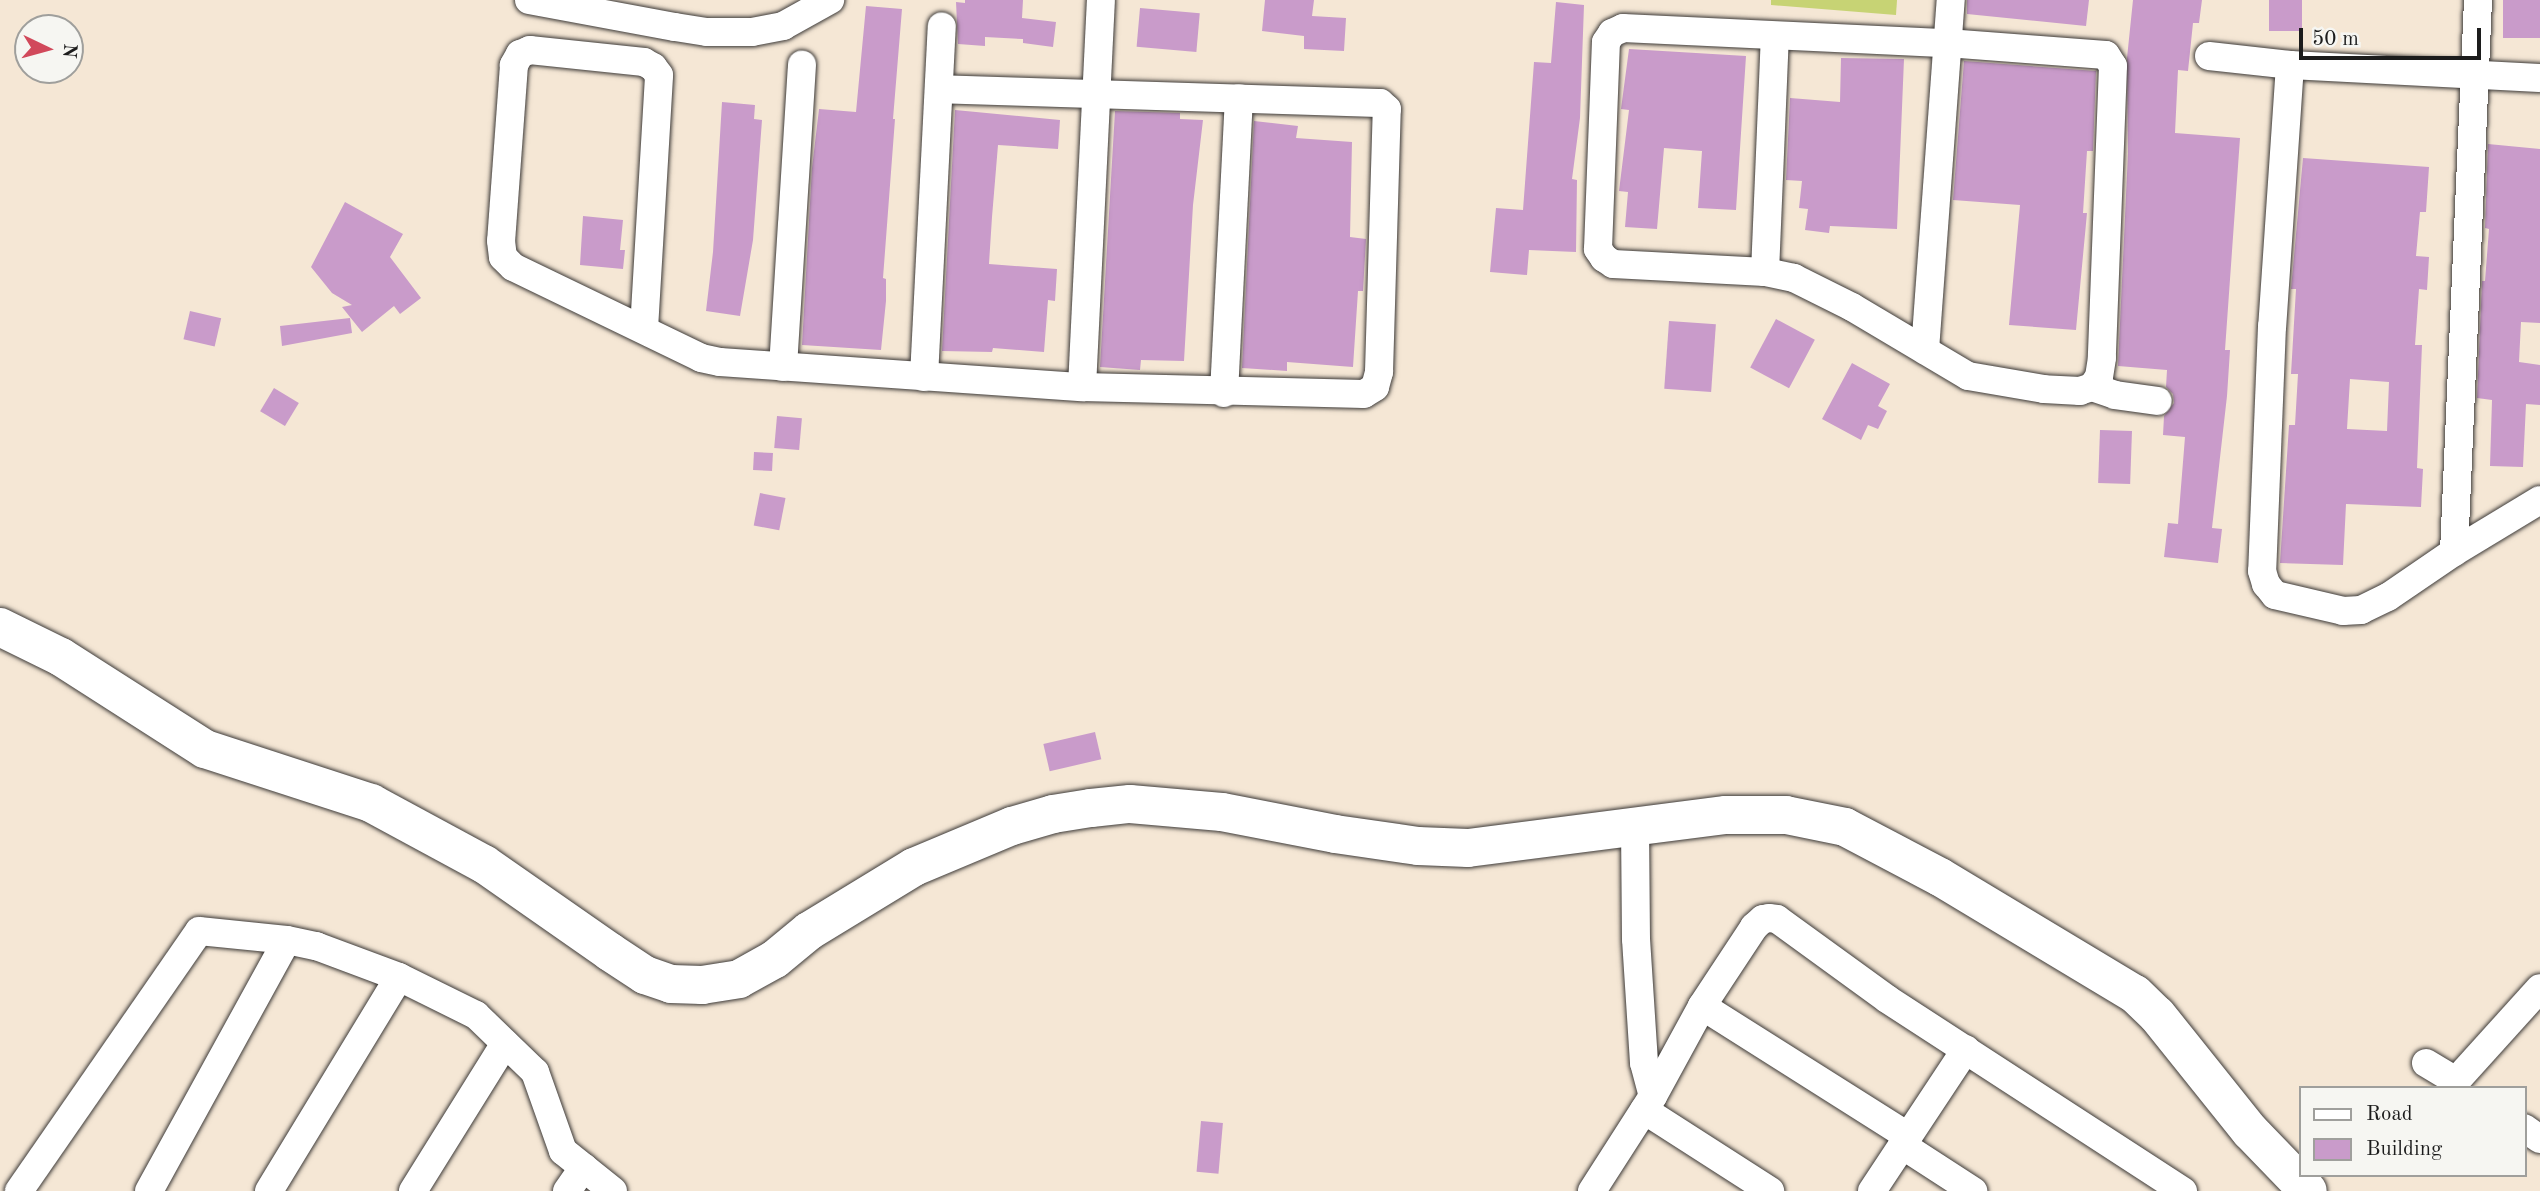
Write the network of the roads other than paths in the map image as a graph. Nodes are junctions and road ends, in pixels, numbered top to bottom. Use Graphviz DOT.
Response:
graph roads {
  1 [pos="529,0"];
  2 [pos="830,0"];
  3 [pos="1101,0"];
  4 [pos="1951,0"];
  5 [pos="2478,0"];
  6 [pos="942,26"];
  7 [pos="1776,37"];
  8 [pos="1947,43"];
  9 [pos="2209,56"];
  10 [pos="802,65"];
  11 [pos="2290,65"];
  12 [pos="2475,74"];
  13 [pos="2540,78"];
  14 [pos="940,89"];
  15 [pos="1096,94"];
  16 [pos="1239,98"];
  17 [pos="1765,272"];
  18 [pos="644,329"];
  19 [pos="1925,349"];
  20 [pos="783,367"];
  21 [pos="924,377"];
  22 [pos="1082,387"];
  23 [pos="2092,387"];
  24 [pos="1224,393"];
  25 [pos="2158,401"];
  26 [pos="2540,500"];
  27 [pos="2454,552"];
  28 [pos="0,628"];
  29 [pos="1635,825"];
  30 [pos="287,940"];
  31 [pos="399,977"];
  32 [pos="2540,988"];
  33 [pos="1702,1006"];
  34 [pos="505,1043"];
  35 [pos="1966,1049"];
  36 [pos="2426,1063"];
  37 [pos="2461,1084"];
  38 [pos="1649,1103"];
  39 [pos="1905,1140"];
  40 [pos="584,1167"];
  41 [pos="19,1191"];
  42 [pos="149,1191"];
  43 [pos="269,1191"];
  44 [pos="413,1191"];
  45 [pos="566,1191"];
  46 [pos="613,1191"];
  47 [pos="1592,1191"];
  48 [pos="1770,1191"];
  49 [pos="1872,1191"];
  50 [pos="1973,1191"];
  51 [pos="2183,1191"];
  52 [pos="2308,1191"];
  1 -- 2 [label="street"];
  3 -- 15 [label="street"];
  4 -- 8 [label="street"];
  5 -- 12 [label="street"];
  6 -- 14 [label="street"];
  7 -- 8 [label="street"];
  7 -- 17 [label="street"];
  7 -- 17 [label="street"];
  8 -- 19 [label="street"];
  8 -- 23 [label="street"];
  9 -- 11 [label="street"];
  10 -- 20 [label="street"];
  11 -- 12 [label="street"];
  11 -- 27 [label="street"];
  12 -- 13 [label="street"];
  12 -- 27 [label="street"];
  14 -- 15 [label="street"];
  14 -- 21 [label="street"];
  15 -- 16 [label="street"];
  15 -- 22 [label="street"];
  16 -- 24 [label="street"];
  16 -- 24 [label="street"];
  17 -- 19 [label="street"];
  18 -- 18 [label="street"];
  18 -- 20 [label="street"];
  19 -- 23 [label="street"];
  20 -- 21 [label="street"];
  21 -- 22 [label="street"];
  22 -- 24 [label="street"];
  23 -- 25 [label="street"];
  26 -- 27 [label="street"];
  28 -- 29 [label="main road"];
  29 -- 38 [label="street"];
  29 -- 52 [label="main road"];
  30 -- 31 [label="street"];
  30 -- 41 [label="street"];
  30 -- 42 [label="street"];
  31 -- 34 [label="street"];
  31 -- 43 [label="street"];
  32 -- 37 [label="street"];
  33 -- 35 [label="street"];
  33 -- 38 [label="street"];
  33 -- 39 [label="street"];
  34 -- 40 [label="street"];
  34 -- 44 [label="street"];
  35 -- 39 [label="street"];
  35 -- 51 [label="street"];
  36 -- 37 [label="street"];
  38 -- 47 [label="street"];
  38 -- 48 [label="street"];
  39 -- 49 [label="street"];
  39 -- 50 [label="street"];
  40 -- 45 [label="street"];
  40 -- 46 [label="street"];
}
